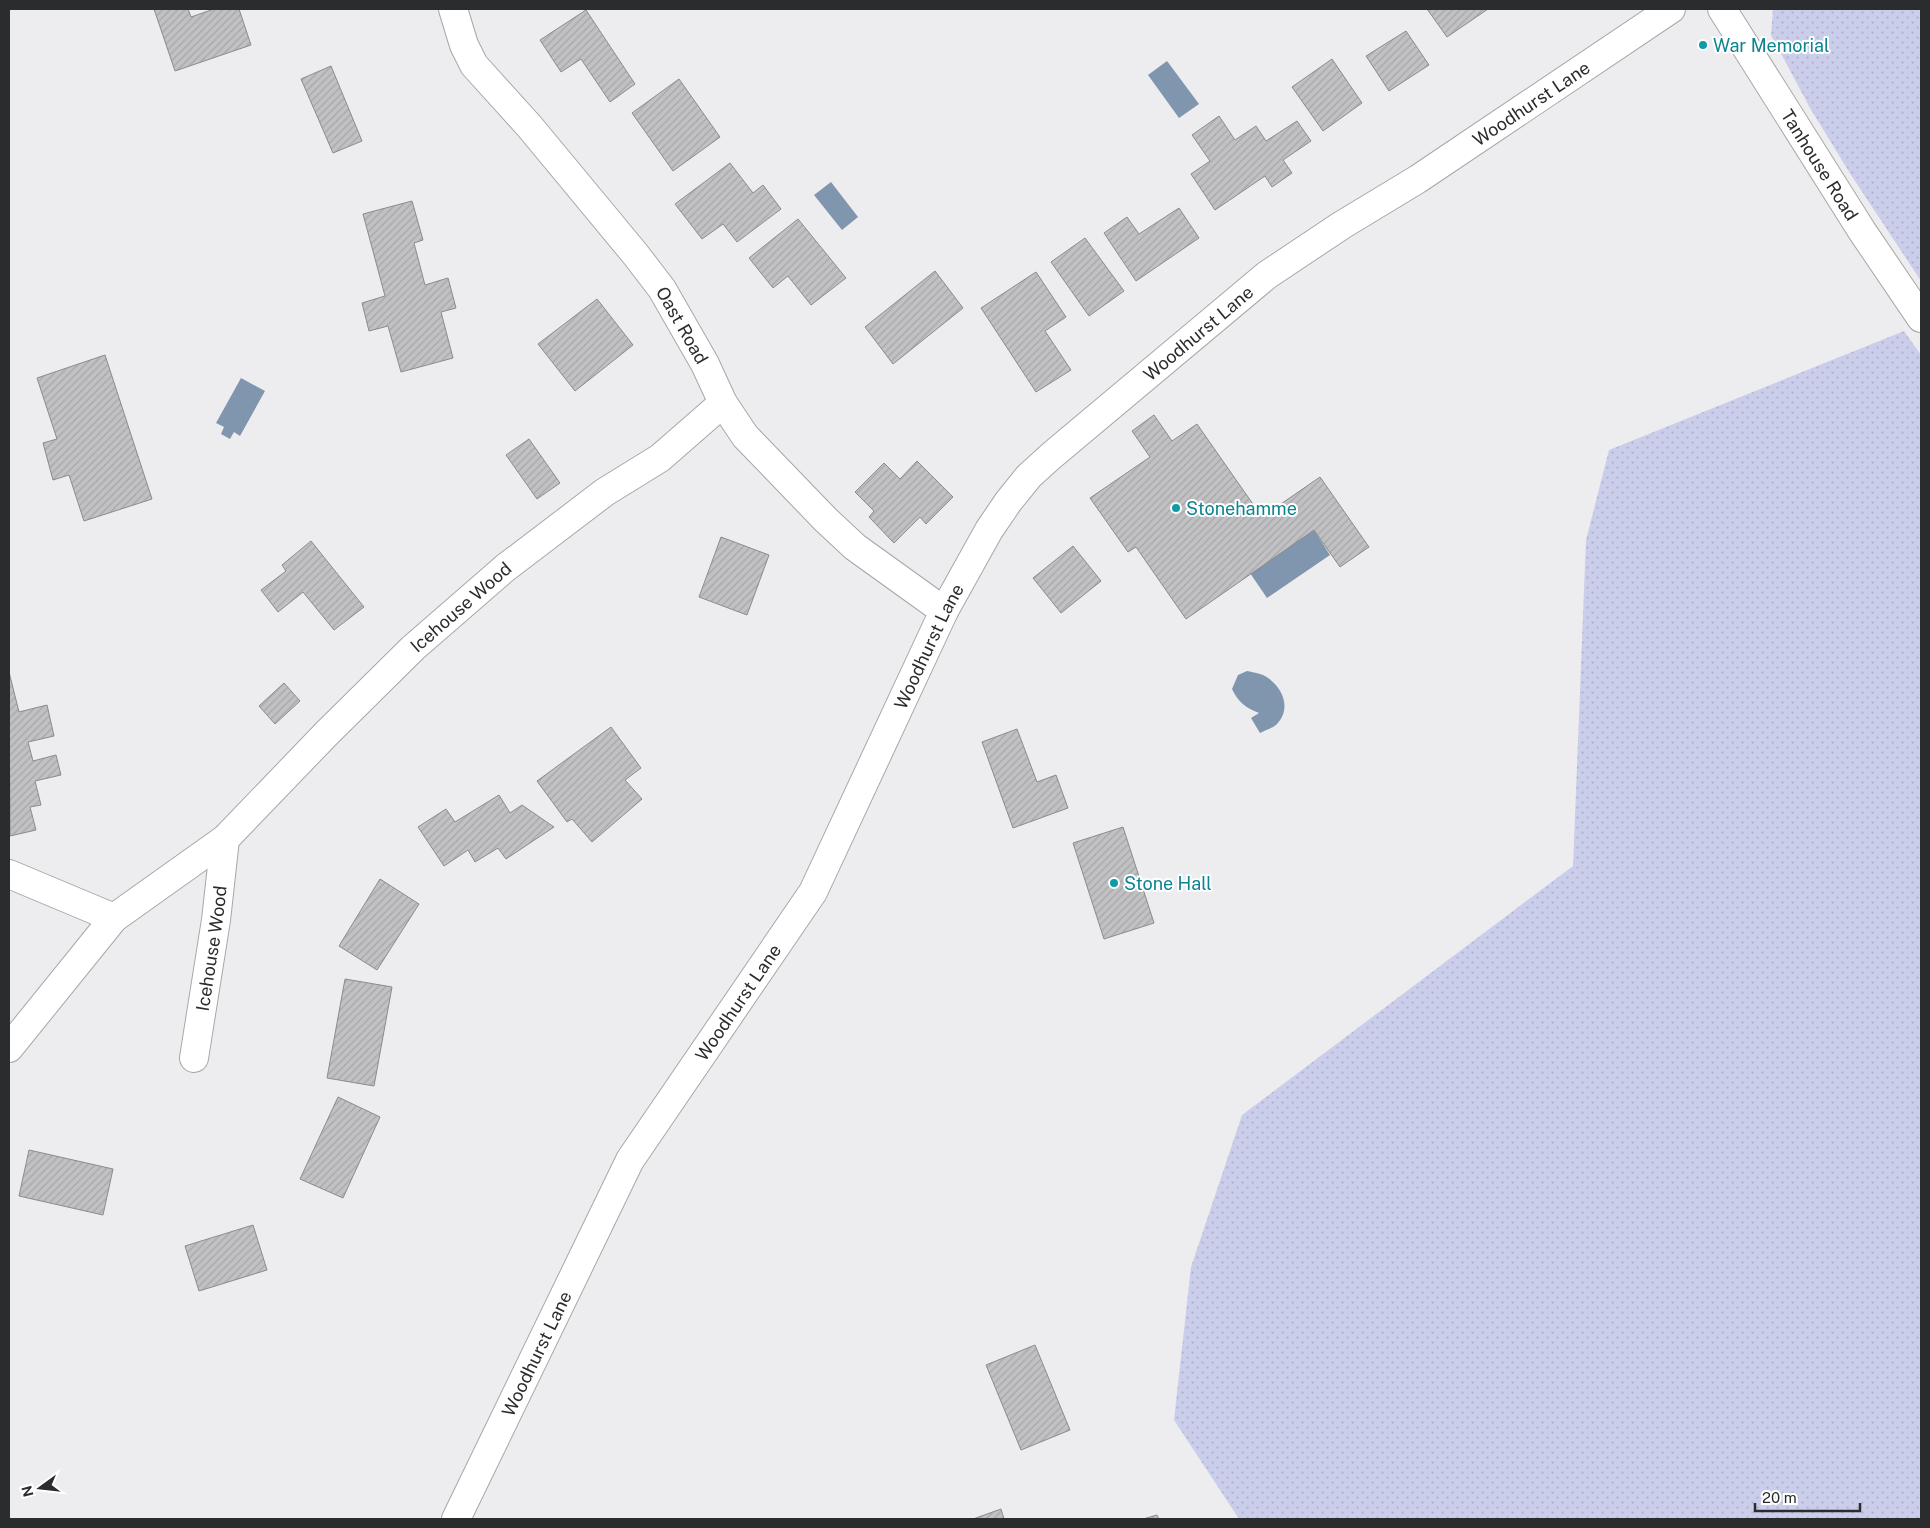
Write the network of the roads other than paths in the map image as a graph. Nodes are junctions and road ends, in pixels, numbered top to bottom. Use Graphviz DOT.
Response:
graph roads {
  1 [pos="453,9"];
  2 [pos="1671,9"];
  3 [pos="1722,9"];
  4 [pos="1921,318"];
  5 [pos="723,403"];
  6 [pos="944,611"];
  7 [pos="225,839"];
  8 [pos="9,874"];
  9 [pos="114,918"];
  10 [pos="9,1048"];
  11 [pos="194,1058"];
  12 [pos="458,1519"];
  1 -- 5 [label="street, Oast Road"];
  2 -- 6 [label="street, Woodhurst Lane"];
  3 -- 4 [label="street, Tanhouse Road"];
  5 -- 6 [label="street, Oast Road"];
  5 -- 7 [label="street, Icehouse Wood"];
  6 -- 12 [label="street, Woodhurst Lane"];
  7 -- 9 [label="street, Icehouse Wood"];
  7 -- 11 [label="street, Icehouse Wood"];
  8 -- 9 [label="street"];
  9 -- 10 [label="street, Icehouse Wood"];
}
